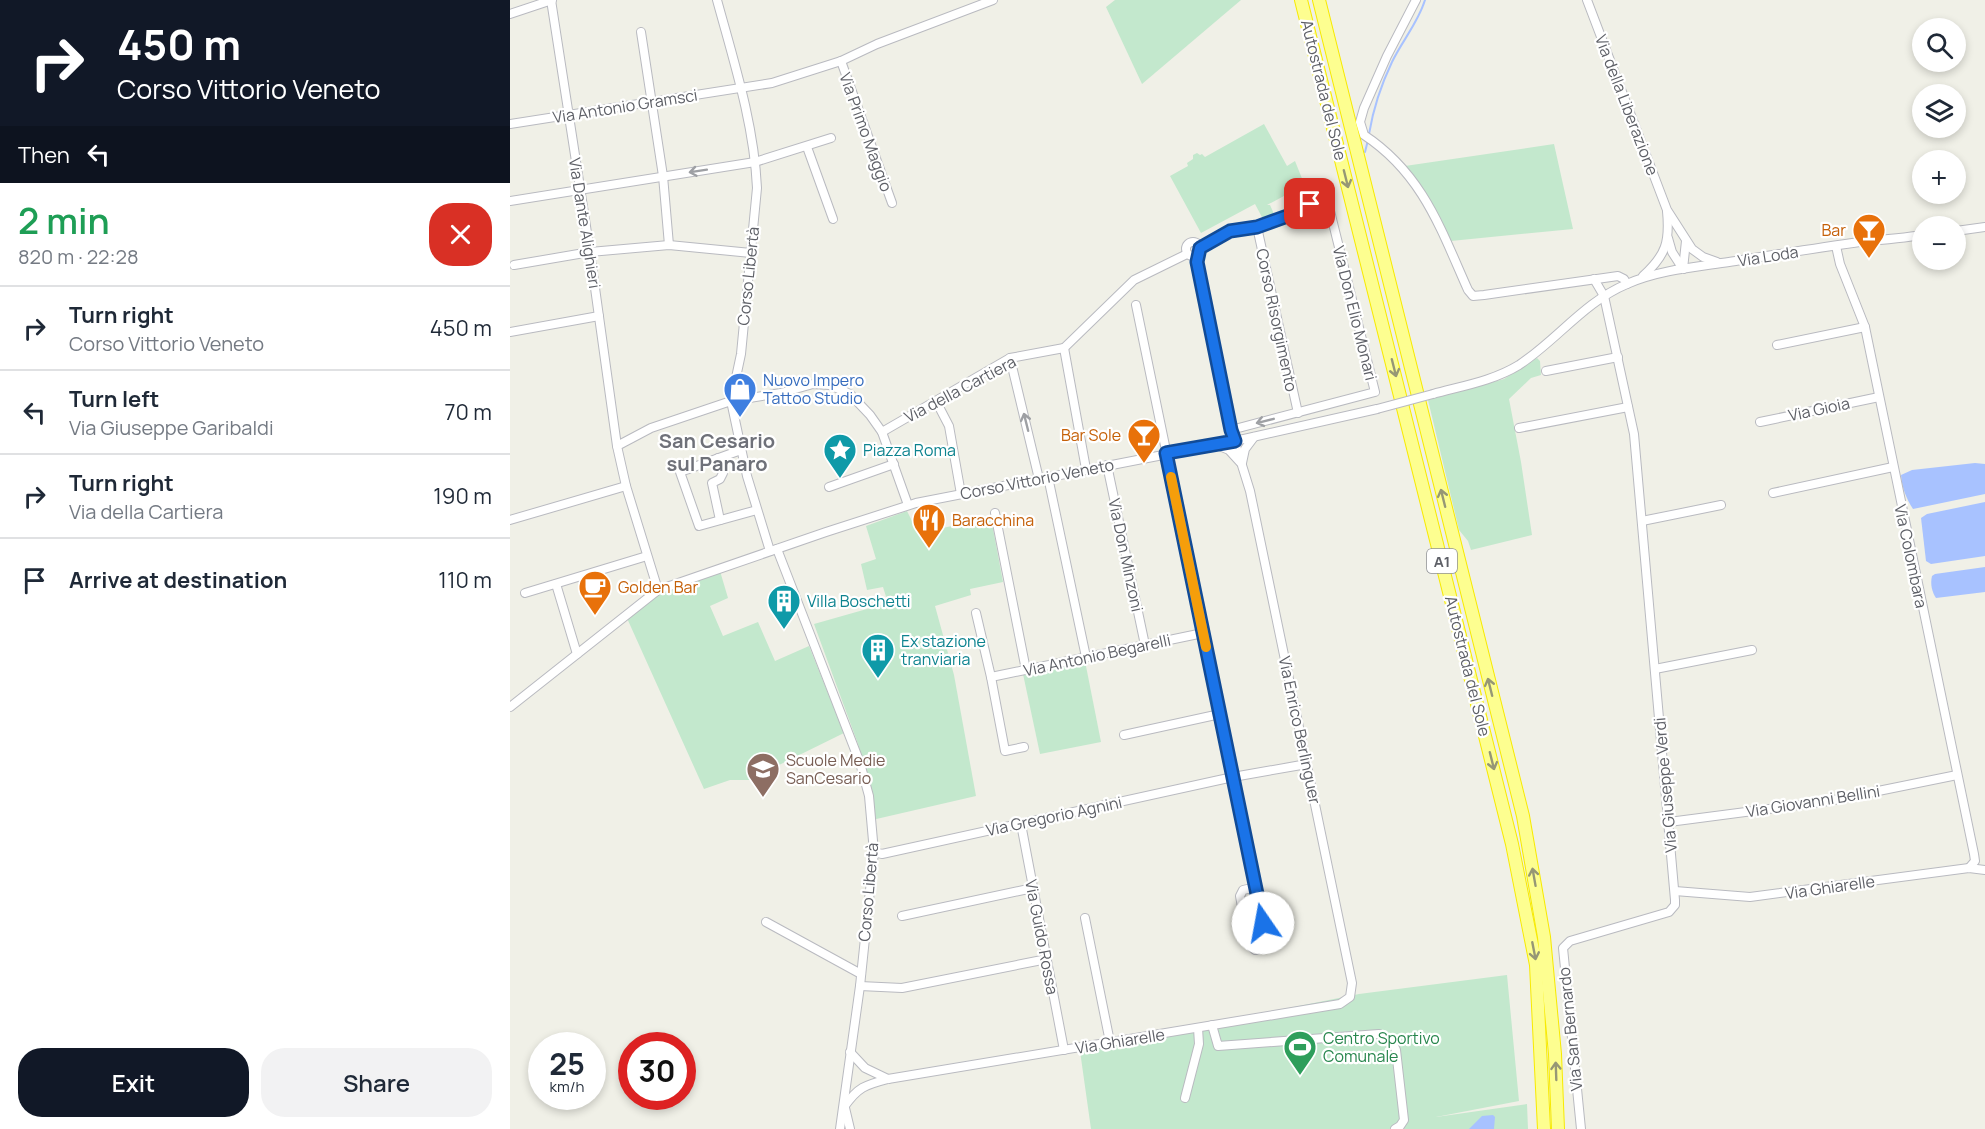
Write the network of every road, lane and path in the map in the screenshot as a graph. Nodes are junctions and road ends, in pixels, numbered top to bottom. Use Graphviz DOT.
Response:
graph roads {
  1 [pos="551,0"];
  2 [pos="717,0"];
  3 [pos="993,0"];
  4 [pos="1302,0"];
  5 [pos="1319,0"];
  6 [pos="1416,0"];
  7 [pos="1587,0"];
  8 [pos="510,14"];
  9 [pos="641,32"];
  10 [pos="841,61"];
  11 [pos="741,89"];
  12 [pos="652,102"];
  13 [pos="568,115"];
  14 [pos="510,124"];
  15 [pos="831,138"];
  16 [pos="807,147"];
  17 [pos="755,162"];
  18 [pos="663,176"];
  19 [pos="580,189"];
  20 [pos="510,201"];
  21 [pos="892,203"];
  22 [pos="1667,210"];
  23 [pos="833,219"];
  24 [pos="1257,227"];
  25 [pos="1985,227"];
  26 [pos="1966,230"];
  27 [pos="1912,237"];
  28 [pos="1668,238"];
  29 [pos="1686,241"];
  30 [pos="669,244"];
  31 [pos="1836,246"];
  32 [pos="1199,251"];
  33 [pos="590,252"];
  34 [pos="751,253"];
  35 [pos="1187,254"];
  36 [pos="1720,263"];
  37 [pos="514,265"];
  38 [pos="1683,269"];
  39 [pos="1594,279"];
  40 [pos="1640,279"];
  41 [pos="1627,284"];
  42 [pos="1604,296"];
  43 [pos="1136,305"];
  44 [pos="599,316"];
  45 [pos="1865,327"];
  46 [pos="510,332"];
  47 [pos="1778,345"];
  48 [pos="1064,348"];
  49 [pos="1618,357"];
  50 [pos="1010,358"];
  51 [pos="1546,371"];
  52 [pos="1879,397"];
  53 [pos="731,401"];
  54 [pos="936,401"];
  55 [pos="1628,407"];
  56 [pos="1298,413"];
  57 [pos="1760,422"];
  58 [pos="1519,428"];
  59 [pos="1231,430"];
  60 [pos="882,432"];
  61 [pos="1254,436"];
  62 [pos="1235,441"];
  63 [pos="1215,444"];
  64 [pos="617,446"];
  65 [pos="741,450"];
  66 [pos="1166,453"];
  67 [pos="718,458"];
  68 [pos="894,464"];
  69 [pos="1242,464"];
  70 [pos="1107,465"];
  71 [pos="1893,467"];
  72 [pos="1086,469"];
  73 [pos="1044,478"];
  74 [pos="626,486"];
  75 [pos="829,487"];
  76 [pos="1773,493"];
  77 [pos="962,494"];
  78 [pos="908,505"];
  79 [pos="1721,505"];
  80 [pos="757,510"];
  81 [pos="995,513"];
  82 [pos="510,520"];
  83 [pos="720,520"];
  84 [pos="1642,521"];
  85 [pos="774,550"];
  86 [pos="647,556"];
  87 [pos="556,584"];
  88 [pos="658,590"];
  89 [pos="525,593"];
  90 [pos="976,613"];
  91 [pos="1203,633"];
  92 [pos="1145,645"];
  93 [pos="1752,650"];
  94 [pos="577,654"];
  95 [pos="1086,657"];
  96 [pos="1655,669"];
  97 [pos="1026,670"];
  98 [pos="991,677"];
  99 [pos="510,707"];
  100 [pos="1220,714"];
  101 [pos="1124,735"];
  102 [pos="1024,747"];
  103 [pos="1307,764"];
  104 [pos="1957,775"];
  105 [pos="1233,777"];
  106 [pos="1669,822"];
  107 [pos="1021,824"];
  108 [pos="874,852"];
  109 [pos="1969,868"];
  110 [pos="1985,870"];
  111 [pos="1256,887"];
  112 [pos="1033,888"];
  113 [pos="1675,896"];
  114 [pos="902,916"];
  115 [pos="1085,918"];
  116 [pos="766,922"];
  117 [pos="1047,959"];
  118 [pos="861,974"];
  119 [pos="860,986"];
  120 [pos="1350,997"];
  121 [pos="1212,1025"];
  122 [pos="1198,1028"];
  123 [pos="1110,1042"];
  124 [pos="1064,1050"];
  125 [pos="850,1052"];
  126 [pos="865,1068"];
  127 [pos="848,1076"];
  128 [pos="888,1079"];
  129 [pos="864,1085"];
  130 [pos="1185,1098"];
  131 [pos="844,1107"];
  132 [pos="840,1129"];
  133 [pos="850,1129"];
  134 [pos="1395,1129"];
  135 [pos="1544,1129"];
  136 [pos="1558,1129"];
  137 [pos="1581,1129"];
  1 -- 8 [label="street"];
  1 -- 13 [label="street, Via Dante Alighieri"];
  2 -- 11 [label="street, Corso Libertà"];
  3 -- 10 [label="street, Via Primo Maggio"];
  4 -- 135 [label="highway, Autostrada del Sole / A1, one-way"];
  136 -- 5 [label="highway, Autostrada del Sole / A1, one-way"];
  6 -- 39 [label="street"];
  7 -- 22 [label="street, Via della Liberazione"];
  9 -- 12 [label="street"];
  10 -- 11 [label="street, Via Primo Maggio"];
  10 -- 21 [label="street, Via Primo Maggio"];
  11 -- 12 [label="street, Via Antonio Gramsci"];
  11 -- 17 [label="street, Corso Libertà"];
  12 -- 13 [label="street, Via Antonio Gramsci"];
  12 -- 18 [label="street"];
  13 -- 14 [label="street, Via Antonio Gramsci"];
  13 -- 19 [label="street, Via Dante Alighieri"];
  15 -- 16 [label="street"];
  16 -- 17 [label="street"];
  16 -- 23 [label="street"];
  17 -- 18 [label="street, one-way"];
  17 -- 34 [label="street, Corso Libertà"];
  18 -- 19 [label="street"];
  18 -- 30 [label="street"];
  19 -- 20 [label="street"];
  19 -- 33 [label="street, Via Dante Alighieri"];
  22 -- 28 [label="street, Via della Liberazione"];
  22 -- 29 [label="street, Via della Liberazione"];
  24 -- 32 [label="street"];
  24 -- 56 [label="street, Corso Risorgimento"];
  24 -- 56 [label="street, Via Don Elio Monari"];
  25 -- 26 [label="street"];
  27 -- 31 [label="street, Via Loda"];
  28 -- 38 [label="street, Via della Liberazione"];
  28 -- 40 [label="street"];
  29 -- 36 [label="street, Via della Liberazione"];
  29 -- 38 [label="street"];
  30 -- 33 [label="street"];
  30 -- 34 [label="street"];
  31 -- 36 [label="street, Via Loda"];
  31 -- 45 [label="street, Via Colombara"];
  32 -- 35 [label="street"];
  32 -- 35 [label="street"];
  32 -- 59 [label="street, Via Enrico Berlinguer"];
  33 -- 37 [label="street"];
  33 -- 44 [label="street, Via Dante Alighieri"];
  34 -- 53 [label="street, Corso Libertà"];
  35 -- 48 [label="street"];
  36 -- 38 [label="street, Corso Vittorio Veneto"];
  38 -- 40 [label="street, Corso Vittorio Veneto"];
  39 -- 41 [label="street"];
  39 -- 42 [label="street"];
  40 -- 41 [label="street, Corso Vittorio Veneto"];
  41 -- 42 [label="street, Corso Vittorio Veneto"];
  42 -- 49 [label="street, Via Giuseppe Verdi"];
  42 -- 61 [label="street, Corso Vittorio Veneto, bridge"];
  43 -- 66 [label="street"];
  44 -- 46 [label="street"];
  44 -- 64 [label="street, Via Dante Alighieri"];
  45 -- 47 [label="street"];
  45 -- 52 [label="street, Via Colombara"];
  48 -- 50 [label="street, Via della Cartiera"];
  48 -- 72 [label="street"];
  49 -- 51 [label="street"];
  49 -- 55 [label="street, Via Giuseppe Verdi"];
  50 -- 60 [label="street, Via della Cartiera"];
  73 -- 50 [label="street, one-way"];
  52 -- 57 [label="street, Via Gioia"];
  52 -- 71 [label="street, Via Colombara"];
  53 -- 60 [label="street"];
  53 -- 64 [label="street"];
  53 -- 65 [label="street, Corso Libertà"];
  54 -- 77 [label="street"];
  55 -- 58 [label="street"];
  55 -- 84 [label="street, Via Giuseppe Verdi"];
  56 -- 59 [label="street, Via Don Elio Monari, one-way"];
  59 -- 62 [label="street, Via Enrico Berlinguer"];
  60 -- 68 [label="street"];
  61 -- 62 [label="street, Corso Vittorio Veneto"];
  61 -- 69 [label="street"];
  62 -- 63 [label="street, Corso Vittorio Veneto"];
  62 -- 69 [label="street, Via Enrico Berlinguer"];
  63 -- 66 [label="street, Corso Vittorio Veneto"];
  63 -- 69 [label="street"];
  64 -- 74 [label="street, Via Dante Alighieri"];
  65 -- 67 [label="street"];
  65 -- 80 [label="street, Corso Libertà"];
  66 -- 70 [label="street, Corso Vittorio Veneto"];
  66 -- 91 [label="street"];
  67 -- 83 [label="street"];
  67 -- 83 [label="street"];
  68 -- 75 [label="street"];
  68 -- 78 [label="street"];
  69 -- 103 [label="street, Via Enrico Berlinguer"];
  70 -- 72 [label="street, Corso Vittorio Veneto"];
  70 -- 92 [label="street, Via Don Minzoni"];
  71 -- 76 [label="street"];
  71 -- 104 [label="street, Via Colombara"];
  72 -- 73 [label="street, Corso Vittorio Veneto"];
  73 -- 77 [label="street, Corso Vittorio Veneto"];
  73 -- 95 [label="street"];
  74 -- 82 [label="street"];
  74 -- 86 [label="street, Via Dante Alighieri"];
  77 -- 78 [label="street, Corso Vittorio Veneto"];
  78 -- 85 [label="street, Corso Vittorio Veneto"];
  79 -- 84 [label="street"];
  80 -- 83 [label="street"];
  80 -- 85 [label="street, Corso Libertà"];
  81 -- 97 [label="street"];
  84 -- 96 [label="street, Via Giuseppe Verdi"];
  85 -- 88 [label="street, Corso Vittorio Veneto"];
  85 -- 108 [label="street, Corso Libertà"];
  86 -- 87 [label="street"];
  86 -- 88 [label="street, Via Dante Alighieri"];
  87 -- 89 [label="street"];
  87 -- 94 [label="street"];
  88 -- 94 [label="street, Corso Vittorio Veneto"];
  90 -- 98 [label="street"];
  91 -- 92 [label="street, Via Antonio Begarelli"];
  91 -- 100 [label="street"];
  92 -- 95 [label="street, Via Antonio Begarelli"];
  93 -- 96 [label="street"];
  94 -- 99 [label="street, Corso Vittorio Veneto"];
  95 -- 97 [label="street, Via Antonio Begarelli"];
  96 -- 106 [label="street, Via Giuseppe Verdi"];
  97 -- 98 [label="street, Via Antonio Begarelli"];
  98 -- 102 [label="street"];
  100 -- 101 [label="street"];
  100 -- 105 [label="street"];
  103 -- 105 [label="street, Via Gregorio Agnini"];
  103 -- 120 [label="street, Via Enrico Berlinguer"];
  104 -- 106 [label="street, Via Giovanni Bellini"];
  104 -- 109 [label="street, Via Colombara"];
  105 -- 107 [label="street, Via Gregorio Agnini"];
  105 -- 111 [label="street"];
  106 -- 113 [label="street, Via Giuseppe Verdi"];
  107 -- 108 [label="street, Via Gregorio Agnini"];
  107 -- 112 [label="street, Via Guido Rossa"];
  108 -- 118 [label="street, Corso Libertà"];
  109 -- 110 [label="street, Via Ghiarelle"];
  109 -- 113 [label="street, Via Ghiarelle"];
  111 -- 111 [label="street"];
  112 -- 114 [label="street"];
  112 -- 117 [label="street, Via Guido Rossa"];
  113 -- 137 [label="street, Via San Bernardo"];
  115 -- 123 [label="street"];
  116 -- 118 [label="street"];
  117 -- 119 [label="street"];
  117 -- 124 [label="street, Via Guido Rossa"];
  118 -- 119 [label="street, Corso Libertà"];
  119 -- 125 [label="street, Corso Libertà"];
  120 -- 121 [label="street, Via Ghiarelle"];
  121 -- 122 [label="street, Via Ghiarelle"];
  121 -- 134 [label="street"];
  122 -- 123 [label="street, Via Ghiarelle"];
  122 -- 130 [label="street"];
  123 -- 124 [label="street, Via Ghiarelle"];
  124 -- 128 [label="street, Via Ghiarelle"];
  125 -- 126 [label="street"];
  125 -- 127 [label="street, Corso Libertà"];
  126 -- 127 [label="street"];
  126 -- 128 [label="street"];
  127 -- 129 [label="street"];
  127 -- 131 [label="street, Corso Libertà"];
  128 -- 129 [label="street, Via Ghiarelle"];
  129 -- 131 [label="street"];
  131 -- 132 [label="street, Corso Libertà"];
  131 -- 133 [label="street"];
}
